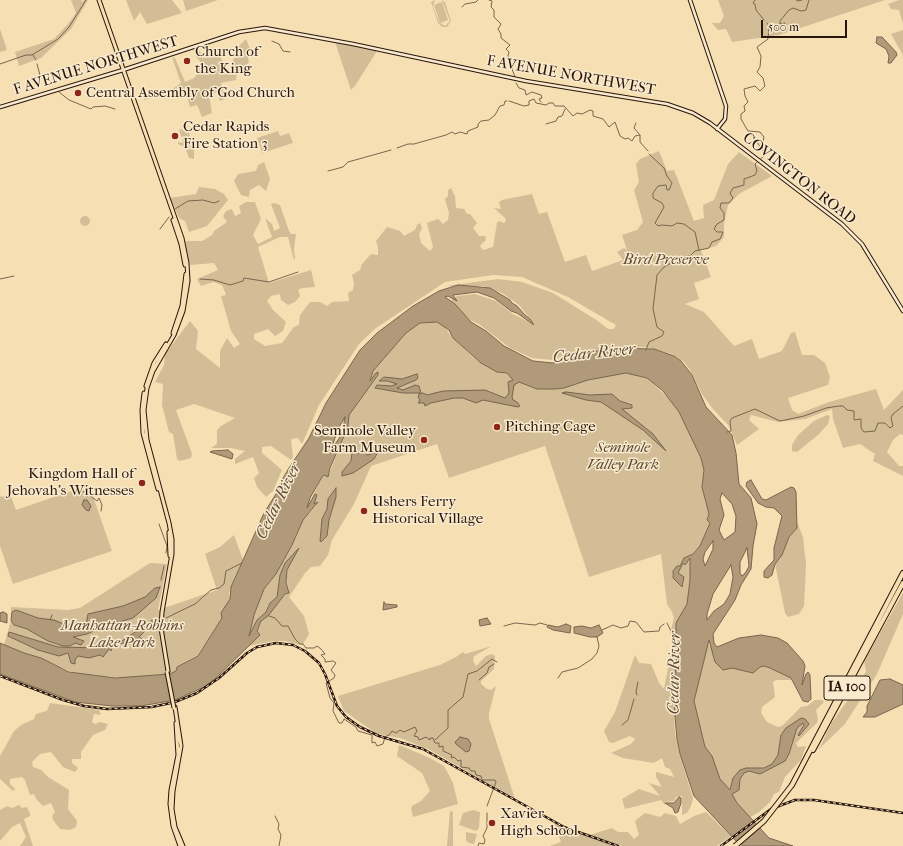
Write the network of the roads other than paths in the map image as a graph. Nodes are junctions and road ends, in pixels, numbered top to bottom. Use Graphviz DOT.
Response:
graph roads {
  1 [pos="99,0"];
  2 [pos="690,0"];
  3 [pos="123,70"];
  4 [pos="0,107"];
  5 [pos="717,129"];
  6 [pos="903,311"];
  7 [pos="903,573"];
  8 [pos="901,582"];
  9 [pos="175,708"];
  10 [pos="175,770"];
  11 [pos="176,776"];
  12 [pos="793,786"];
  13 [pos="181,846"];
  14 [pos="735,846"];
  15 [pos="739,846"];
  1 -- 3 [label="main road"];
  2 -- 5 [label="main road"];
  3 -- 4 [label="main road, F AVENUE NORTHWEST"];
  3 -- 5 [label="main road, F AVENUE NORTHWEST"];
  3 -- 9 [label="main road, bridge"];
  5 -- 6 [label="main road, COVINGTON ROAD"];
  7 -- 8 [label="highway, IA 100"];
  8 -- 12 [label="highway, IA 100"];
  8 -- 12 [label="highway, IA 100"];
  9 -- 10 [label="main road"];
  9 -- 11 [label="main road"];
  10 -- 11 [label="main road"];
  10 -- 13 [label="main road"];
  11 -- 13 [label="main road"];
  12 -- 14 [label="highway, IA 100, bridge"];
  12 -- 15 [label="highway, IA 100, bridge"];
}
